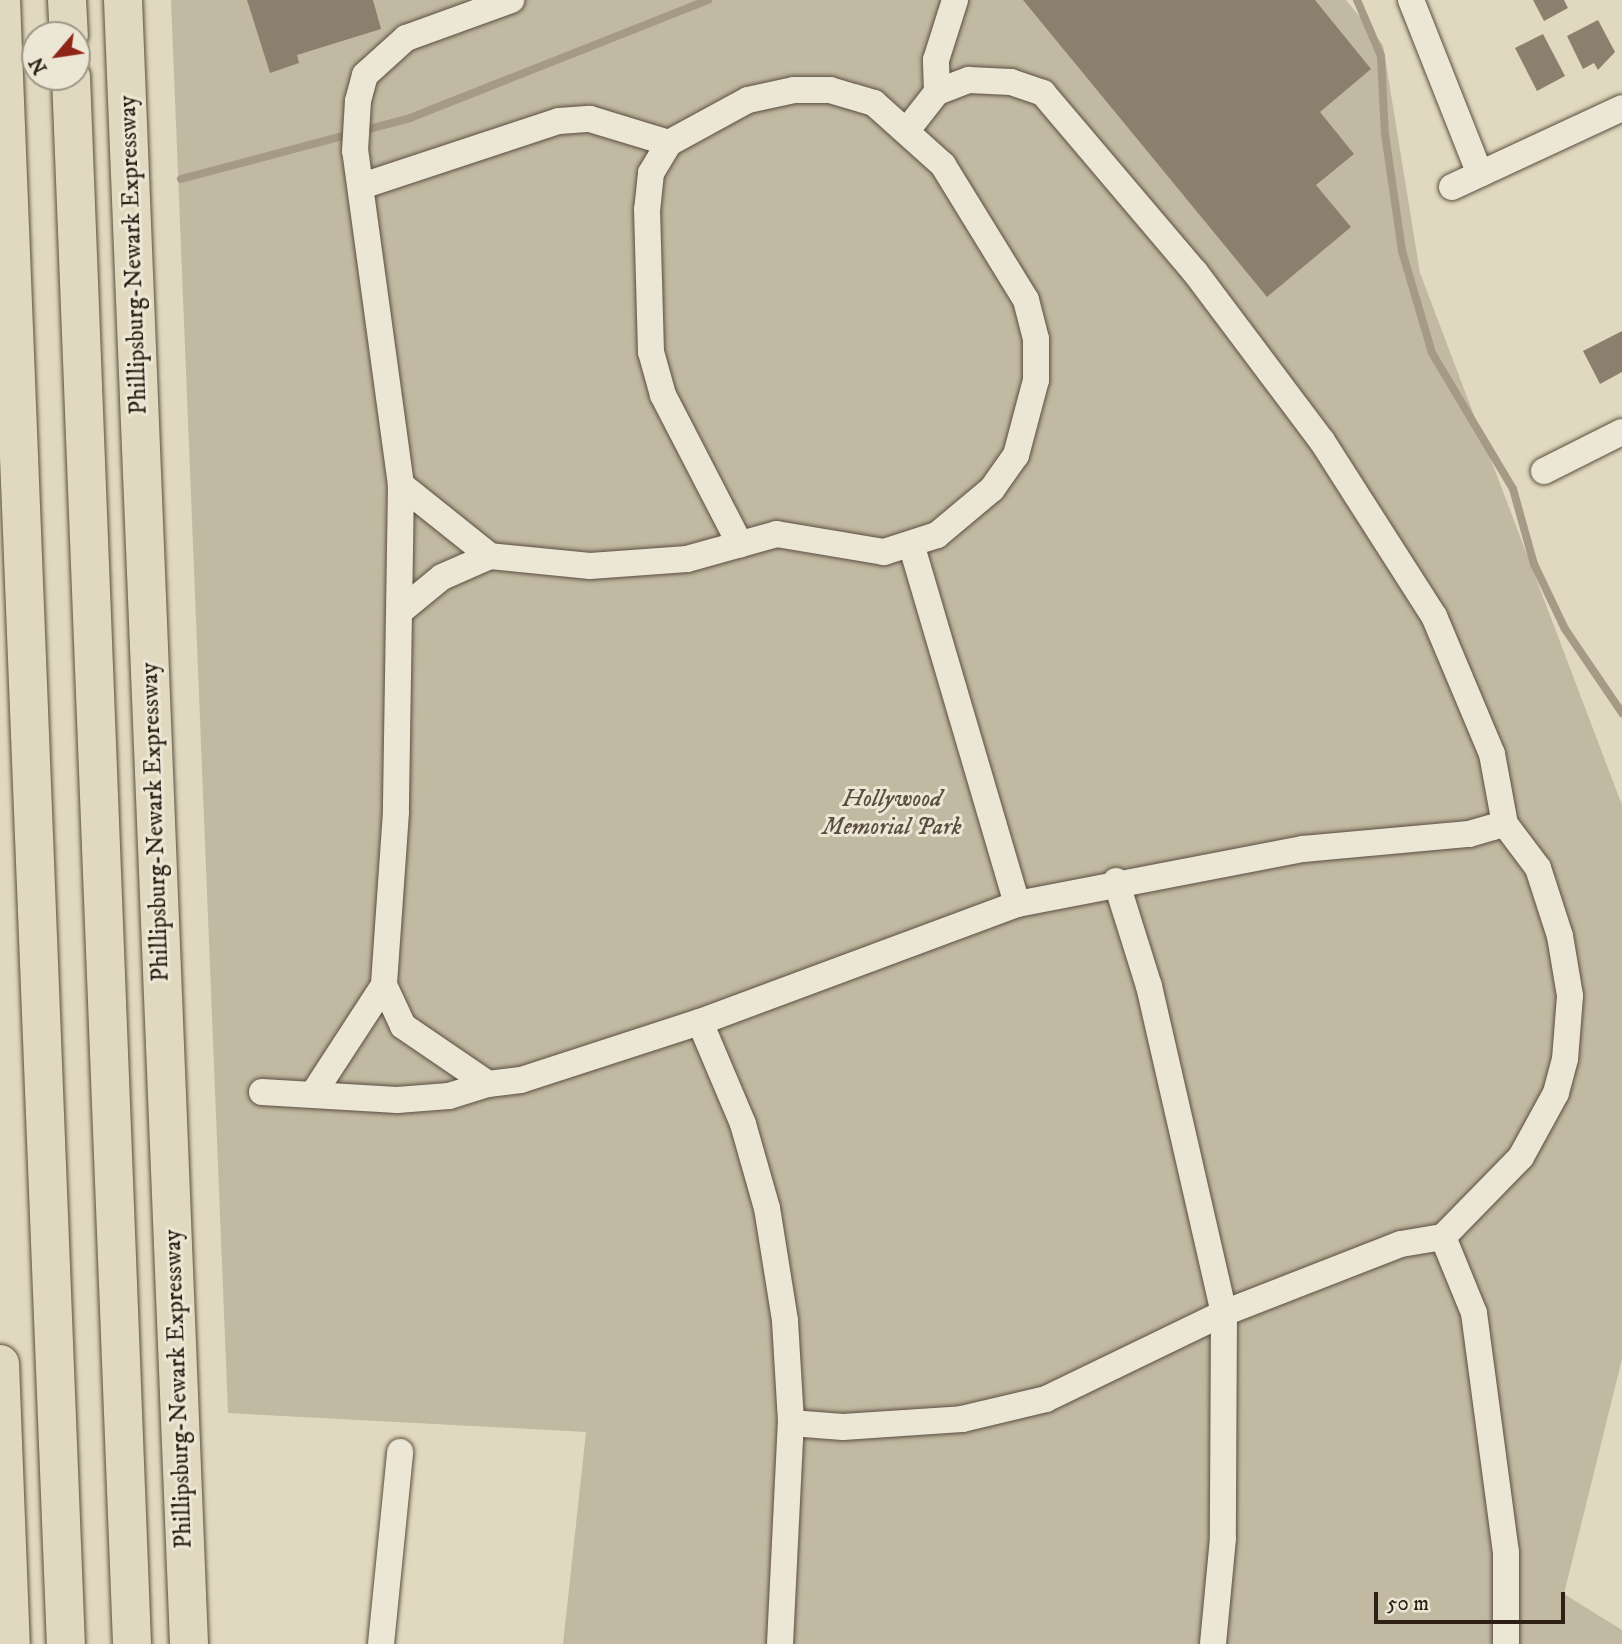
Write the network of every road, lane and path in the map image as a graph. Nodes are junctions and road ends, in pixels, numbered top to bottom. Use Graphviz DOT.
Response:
graph roads {
  1 [pos="1,0"];
  2 [pos="67,0"];
  3 [pos="123,0"];
  4 [pos="511,0"];
  5 [pos="955,0"];
  6 [pos="1411,0"];
  7 [pos="68,21"];
  8 [pos="71,91"];
  9 [pos="937,92"];
  10 [pos="1622,108"];
  11 [pos="908,130"];
  12 [pos="669,143"];
  13 [pos="1480,174"];
  14 [pos="362,186"];
  15 [pos="1452,187"];
  16 [pos="1622,432"];
  17 [pos="1544,471"];
  18 [pos="401,485"];
  19 [pos="740,544"];
  20 [pos="912,547"];
  21 [pos="490,556"];
  22 [pos="403,609"];
  23 [pos="1505,824"];
  24 [pos="1116,881"];
  25 [pos="1017,904"];
  26 [pos="384,985"];
  27 [pos="700,1022"];
  28 [pos="488,1084"];
  29 [pos="315,1091"];
  30 [pos="262,1092"];
  31 [pos="1443,1237"];
  32 [pos="1224,1314"];
  33 [pos="0,1364"];
  34 [pos="792,1423"];
  35 [pos="400,1452"];
  36 [pos="11,1644"];
  37 [pos="66,1644"];
  38 [pos="132,1644"];
  39 [pos="189,1644"];
  40 [pos="381,1644"];
  41 [pos="780,1644"];
  42 [pos="1213,1644"];
  43 [pos="1506,1644"];
  1 -- 37 [label="highway"];
  2 -- 7 [label="highway"];
  3 -- 39 [label="highway, Phillipsburg-Newark Expressway"];
  4 -- 14 [label="street"];
  5 -- 9 [label="street"];
  6 -- 13 [label="street"];
  8 -- 38 [label="highway"];
  9 -- 11 [label="street"];
  9 -- 23 [label="street"];
  10 -- 13 [label="street"];
  11 -- 12 [label="street"];
  11 -- 20 [label="street"];
  12 -- 14 [label="street"];
  12 -- 19 [label="street"];
  13 -- 15 [label="street"];
  14 -- 18 [label="street"];
  16 -- 17 [label="street"];
  18 -- 21 [label="street"];
  18 -- 22 [label="street"];
  19 -- 20 [label="street"];
  19 -- 21 [label="street"];
  20 -- 25 [label="street"];
  21 -- 22 [label="street"];
  22 -- 26 [label="street"];
  23 -- 24 [label="street"];
  23 -- 31 [label="street"];
  24 -- 25 [label="street"];
  24 -- 32 [label="street"];
  25 -- 27 [label="street"];
  26 -- 28 [label="street"];
  26 -- 29 [label="street"];
  27 -- 28 [label="street"];
  27 -- 34 [label="street"];
  28 -- 29 [label="street"];
  29 -- 30 [label="street"];
  31 -- 32 [label="street"];
  31 -- 43 [label="street"];
  32 -- 34 [label="street"];
  32 -- 42 [label="street"];
  33 -- 36 [label="highway"];
  34 -- 41 [label="street"];
  35 -- 40 [label="street"];
}
